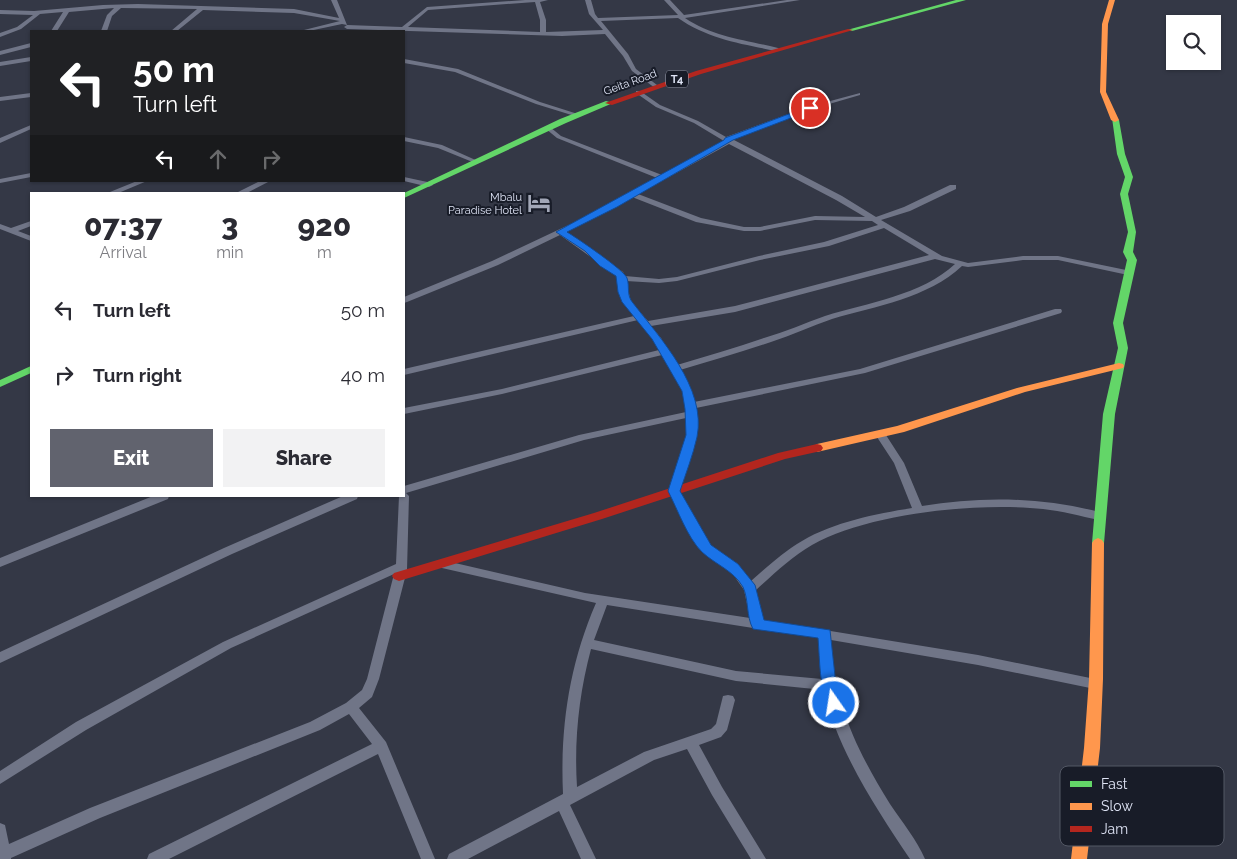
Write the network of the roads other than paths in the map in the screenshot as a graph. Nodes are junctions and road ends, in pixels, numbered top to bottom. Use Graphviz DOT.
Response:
graph roads {
  1 [pos="134,0"];
  2 [pos="334,0"];
  3 [pos="544,0"];
  4 [pos="588,0"];
  5 [pos="667,0"];
  6 [pos="797,0"];
  7 [pos="963,0"];
  8 [pos="1112,0"];
  9 [pos="528,1"];
  10 [pos="537,1"];
  11 [pos="130,6"];
  12 [pos="119,7"];
  13 [pos="201,8"];
  14 [pos="67,10"];
  15 [pos="0,12"];
  16 [pos="39,12"];
  17 [pos="682,17"];
  18 [pos="597,20"];
  19 [pos="346,25"];
  20 [pos="404,28"];
  21 [pos="55,30"];
  22 [pos="104,30"];
  23 [pos="175,30"];
  24 [pos="311,30"];
  25 [pos="606,32"];
  26 [pos="543,33"];
  27 [pos="0,35"];
  28 [pos="30,45"];
  29 [pos="776,49"];
  30 [pos="0,54"];
  31 [pos="30,59"];
  32 [pos="405,61"];
  33 [pos="0,64"];
  34 [pos="654,86"];
  35 [pos="638,92"];
  36 [pos="858,94"];
  37 [pos="30,95"];
  38 [pos="0,99"];
  39 [pos="578,115"];
  40 [pos="30,128"];
  41 [pos="548,128"];
  42 [pos="405,139"];
  43 [pos="729,140"];
  44 [pos="0,141"];
  45 [pos="477,162"];
  46 [pos="30,174"];
  47 [pos="663,178"];
  48 [pos="405,179"];
  49 [pos="0,181"];
  50 [pos="141,182"];
  51 [pos="265,182"];
  52 [pos="429,185"];
  53 [pos="953,187"];
  54 [pos="116,192"];
  55 [pos="242,192"];
  56 [pos="633,195"];
  57 [pos="405,196"];
  58 [pos="876,219"];
  59 [pos="30,222"];
  60 [pos="885,225"];
  61 [pos="0,226"];
  62 [pos="10,231"];
  63 [pos="560,232"];
  64 [pos="30,240"];
  65 [pos="936,256"];
  66 [pos="961,264"];
  67 [pos="1128,273"];
  68 [pos="622,278"];
  69 [pos="405,300"];
  70 [pos="1058,311"];
  71 [pos="644,321"];
  72 [pos="665,351"];
  73 [pos="1119,366"];
  74 [pos="676,368"];
  75 [pos="30,369"];
  76 [pos="405,372"];
  77 [pos="0,384"];
  78 [pos="691,410"];
  79 [pos="405,411"];
  80 [pos="880,434"];
  81 [pos="405,490"];
  82 [pos="674,491"];
  83 [pos="162,497"];
  84 [pos="351,497"];
  85 [pos="404,497"];
  86 [pos="919,511"];
  87 [pos="1099,516"];
  88 [pos="0,563"];
  89 [pos="442,564"];
  90 [pos="400,571"];
  91 [pos="750,588"];
  92 [pos="604,599"];
  93 [pos="758,625"];
  94 [pos="825,634"];
  95 [pos="587,643"];
  96 [pos="0,658"];
  97 [pos="1095,684"];
  98 [pos="830,685"];
  99 [pos="728,700"];
  100 [pos="351,707"];
  101 [pos="690,742"];
  102 [pos="381,746"];
  103 [pos="1090,766"];
  104 [pos="0,778"];
  105 [pos="566,800"];
  106 [pos="0,830"];
  107 [pos="1081,846"];
  108 [pos="4,856"];
  109 [pos="154,859"];
  110 [pos="428,859"];
  111 [pos="454,859"];
  112 [pos="589,859"];
  113 [pos="759,859"];
  114 [pos="918,859"];
  115 [pos="1079,859"];
  1 -- 11 [label="street"];
  2 -- 19 [label="street"];
  3 -- 10 [label="street"];
  4 -- 18 [label="street"];
  5 -- 17 [label="street"];
  6 -- 17 [label="street"];
  7 -- 29 [label="main road, Geita Road / T4"];
  8 -- 67 [label="main road"];
  9 -- 10 [label="street"];
  9 -- 20 [label="street"];
  10 -- 26 [label="street"];
  11 -- 12 [label="street"];
  11 -- 13 [label="street"];
  12 -- 14 [label="street"];
  12 -- 22 [label="street"];
  13 -- 19 [label="street"];
  13 -- 23 [label="street"];
  14 -- 16 [label="street"];
  14 -- 21 [label="street"];
  15 -- 16 [label="street"];
  16 -- 27 [label="street"];
  17 -- 18 [label="street"];
  17 -- 29 [label="street"];
  18 -- 25 [label="street"];
  19 -- 20 [label="street"];
  19 -- 24 [label="street"];
  20 -- 26 [label="street"];
  25 -- 26 [label="street"];
  25 -- 34 [label="street"];
  28 -- 30 [label="street"];
  29 -- 34 [label="main road, Geita Road / T4"];
  31 -- 33 [label="street"];
  32 -- 39 [label="street"];
  34 -- 35 [label="main road, Geita Road / T4"];
  35 -- 39 [label="main road, Geita Road / T4"];
  35 -- 43 [label="street"];
  36 -- 43 [label="street"];
  37 -- 38 [label="street"];
  39 -- 41 [label="main road, Geita Road / T4"];
  40 -- 44 [label="street"];
  41 -- 45 [label="main road, Geita Road / T4"];
  41 -- 47 [label="street"];
  42 -- 45 [label="street"];
  43 -- 47 [label="street"];
  43 -- 58 [label="street"];
  45 -- 52 [label="main road, Geita Road / T4"];
  46 -- 49 [label="street"];
  47 -- 56 [label="street"];
  48 -- 52 [label="street"];
  50 -- 54 [label="street"];
  51 -- 55 [label="street"];
  52 -- 57 [label="main road, Geita Road / T4"];
  53 -- 58 [label="street"];
  56 -- 58 [label="street"];
  56 -- 63 [label="street"];
  58 -- 60 [label="street"];
  59 -- 62 [label="street"];
  60 -- 65 [label="street"];
  60 -- 68 [label="street"];
  61 -- 62 [label="street"];
  62 -- 64 [label="street"];
  63 -- 68 [label="street"];
  63 -- 69 [label="street"];
  65 -- 66 [label="street"];
  65 -- 71 [label="street"];
  66 -- 67 [label="street"];
  66 -- 74 [label="street"];
  67 -- 73 [label="main road"];
  68 -- 71 [label="street"];
  70 -- 78 [label="street"];
  71 -- 72 [label="street"];
  71 -- 76 [label="street"];
  72 -- 74 [label="street"];
  72 -- 79 [label="street"];
  73 -- 80 [label="main road"];
  73 -- 87 [label="main road"];
  74 -- 78 [label="street"];
  75 -- 77 [label="main road"];
  78 -- 81 [label="street"];
  78 -- 82 [label="street"];
  80 -- 82 [label="main road"];
  80 -- 86 [label="street"];
  82 -- 89 [label="main road"];
  82 -- 91 [label="street"];
  83 -- 88 [label="street"];
  84 -- 96 [label="street"];
  85 -- 90 [label="street"];
  86 -- 87 [label="street"];
  86 -- 91 [label="street"];
  87 -- 97 [label="main road"];
  89 -- 90 [label="main road"];
  89 -- 92 [label="street"];
  90 -- 100 [label="street"];
  90 -- 104 [label="street"];
  91 -- 93 [label="street"];
  92 -- 93 [label="street"];
  92 -- 95 [label="street"];
  93 -- 94 [label="street"];
  94 -- 97 [label="street"];
  94 -- 98 [label="street"];
  95 -- 98 [label="street"];
  95 -- 105 [label="street"];
  97 -- 103 [label="main road"];
  98 -- 114 [label="street"];
  99 -- 101 [label="street"];
  100 -- 102 [label="street"];
  100 -- 108 [label="street"];
  101 -- 105 [label="street"];
  101 -- 113 [label="street"];
  102 -- 109 [label="street"];
  102 -- 110 [label="street"];
  105 -- 111 [label="street"];
  105 -- 112 [label="street"];
  106 -- 108 [label="street"];
  107 -- 115 [label="main road"];
}
